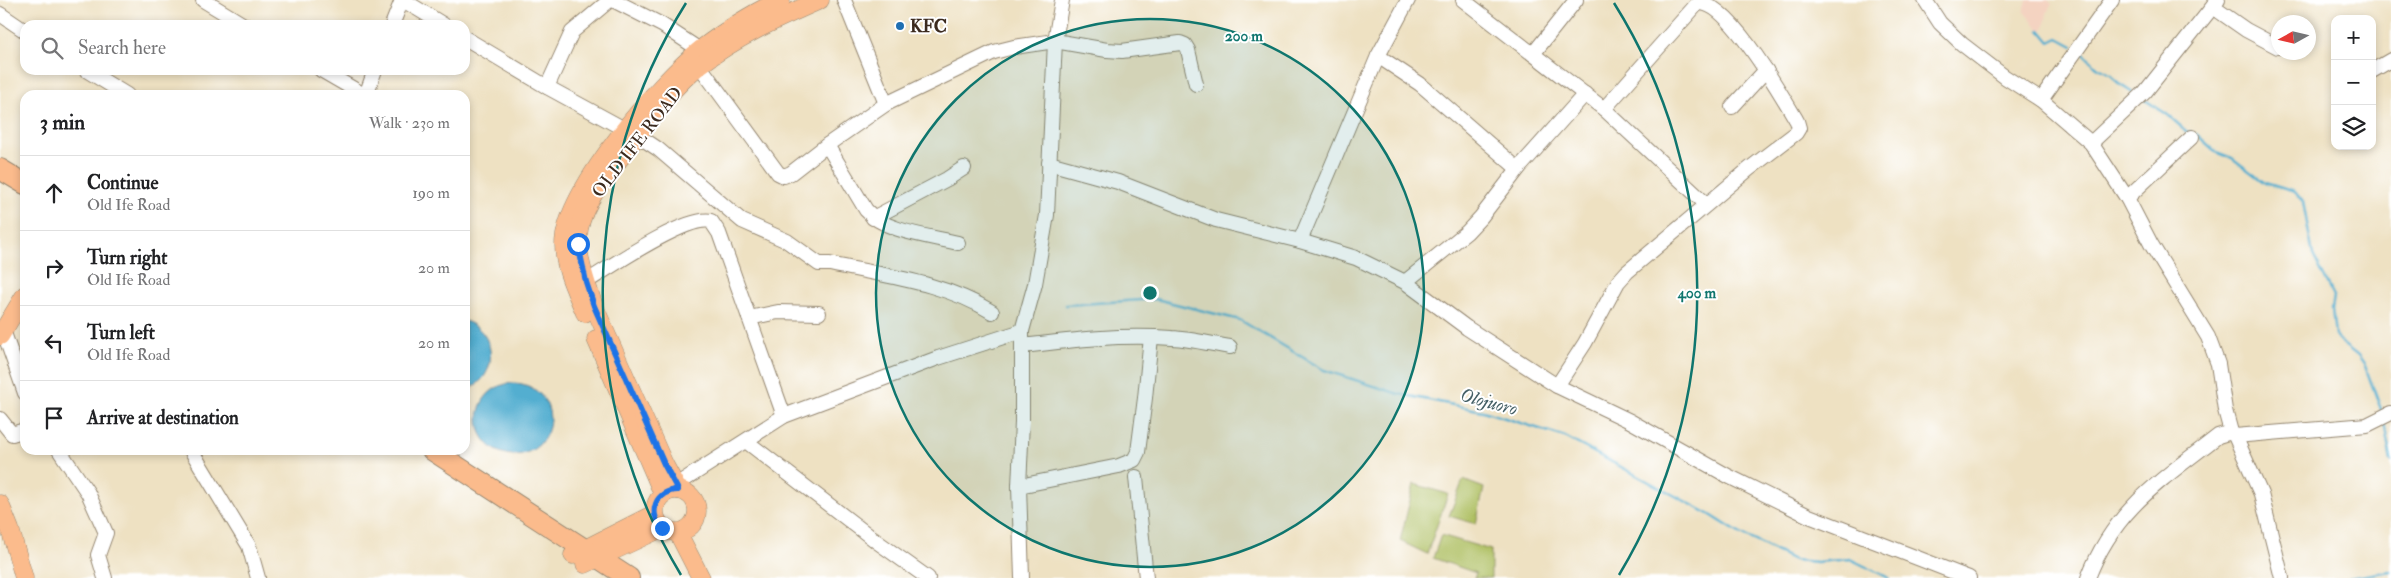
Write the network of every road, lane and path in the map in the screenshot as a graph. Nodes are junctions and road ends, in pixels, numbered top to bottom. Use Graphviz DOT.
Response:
graph roads {
  1 [pos="203,0"];
  2 [pos="402,0"];
  3 [pos="612,0"];
  4 [pos="820,0"];
  5 [pos="844,0"];
  6 [pos="1062,0"];
  7 [pos="1408,0"];
  8 [pos="1463,0"];
  9 [pos="1576,0"];
  10 [pos="1925,0"];
  11 [pos="2112,0"];
  12 [pos="2216,4"];
  13 [pos="779,7"];
  14 [pos="0,14"];
  15 [pos="236,20"];
  16 [pos="394,20"];
  17 [pos="436,20"];
  18 [pos="20,28"];
  19 [pos="1055,40"];
  20 [pos="470,41"];
  21 [pos="2271,43"];
  22 [pos="1533,54"];
  23 [pos="1378,56"];
  24 [pos="700,58"];
  25 [pos="2391,60"];
  26 [pos="2376,69"];
  27 [pos="1766,70"];
  28 [pos="94,75"];
  29 [pos="330,75"];
  30 [pos="373,75"];
  31 [pos="1196,84"];
  32 [pos="547,87"];
  33 [pos="120,90"];
  34 [pos="356,90"];
  35 [pos="367,90"];
  36 [pos="1585,94"];
  37 [pos="2041,100"];
  38 [pos="886,104"];
  39 [pos="1732,107"];
  40 [pos="1604,109"];
  41 [pos="632,132"];
  42 [pos="2192,138"];
  43 [pos="2091,143"];
  44 [pos="827,145"];
  45 [pos="1049,163"];
  46 [pos="964,168"];
  47 [pos="0,169"];
  48 [pos="1518,169"];
  49 [pos="0,180"];
  50 [pos="20,181"];
  51 [pos="20,192"];
  52 [pos="2127,198"];
  53 [pos="1706,204"];
  54 [pos="873,218"];
  55 [pos="1300,241"];
  56 [pos="958,243"];
  57 [pos="586,282"];
  58 [pos="1405,282"];
  59 [pos="20,304"];
  60 [pos="992,312"];
  61 [pos="819,313"];
  62 [pos="749,318"];
  63 [pos="1022,331"];
  64 [pos="2,333"];
  65 [pos="1151,336"];
  66 [pos="1022,346"];
  67 [pos="1230,347"];
  68 [pos="20,380"];
  69 [pos="1557,386"];
  70 [pos="2391,414"];
  71 [pos="784,416"];
  72 [pos="0,419"];
  73 [pos="20,432"];
  74 [pos="2233,434"];
  75 [pos="747,442"];
  76 [pos="62,455"];
  77 [pos="194,455"];
  78 [pos="422,455"];
  79 [pos="439,455"];
  80 [pos="1136,477"];
  81 [pos="1019,486"];
  82 [pos="672,490"];
  83 [pos="0,504"];
  84 [pos="665,525"];
  85 [pos="585,556"];
  86 [pos="2282,576"];
  87 [pos="24,578"];
  88 [pos="105,578"];
  89 [pos="258,578"];
  90 [pos="607,578"];
  91 [pos="629,578"];
  92 [pos="701,578"];
  93 [pos="928,578"];
  94 [pos="1022,578"];
  95 [pos="1146,578"];
  96 [pos="1969,578"];
  97 [pos="2088,578"];
  1 -- 15 [label="street"];
  2 -- 16 [label="street"];
  2 -- 17 [label="street"];
  3 -- 24 [label="street"];
  3 -- 32 [label="street"];
  4 -- 13 [label="main road, OLD IFE ROAD"];
  5 -- 38 [label="street"];
  6 -- 19 [label="street"];
  7 -- 23 [label="street"];
  8 -- 22 [label="street"];
  9 -- 22 [label="street"];
  10 -- 37 [label="street"];
  11 -- 37 [label="street"];
  12 -- 21 [label="street"];
  12 -- 43 [label="street"];
  13 -- 24 [label="main road, OLD IFE ROAD"];
  14 -- 18 [label="street"];
  19 -- 31 [label="street"];
  19 -- 38 [label="street"];
  19 -- 45 [label="street"];
  20 -- 32 [label="street"];
  22 -- 36 [label="street"];
  23 -- 48 [label="street"];
  23 -- 55 [label="street"];
  24 -- 41 [label="main road, OLD IFE ROAD"];
  24 -- 44 [label="street"];
  25 -- 26 [label="street"];
  27 -- 39 [label="street"];
  27 -- 40 [label="street"];
  27 -- 53 [label="street"];
  28 -- 33 [label="street"];
  29 -- 34 [label="street"];
  30 -- 35 [label="street"];
  32 -- 41 [label="street"];
  36 -- 40 [label="street"];
  36 -- 48 [label="street"];
  37 -- 43 [label="street"];
  38 -- 44 [label="street"];
  40 -- 53 [label="street"];
  41 -- 57 [label="main road, OLD IFE ROAD"];
  41 -- 60 [label="street"];
  41 -- 82 [label="main road, OLD IFE ROAD"];
  42 -- 52 [label="street"];
  43 -- 52 [label="street"];
  44 -- 54 [label="street"];
  45 -- 55 [label="street"];
  45 -- 63 [label="street"];
  46 -- 54 [label="street"];
  47 -- 50 [label="highway"];
  48 -- 58 [label="street"];
  49 -- 51 [label="highway"];
  52 -- 74 [label="street"];
  53 -- 69 [label="street"];
  54 -- 56 [label="street"];
  55 -- 58 [label="street"];
  57 -- 62 [label="street"];
  57 -- 82 [label="main road, OLD IFE ROAD"];
  58 -- 69 [label="street"];
  59 -- 64 [label="main road"];
  61 -- 62 [label="street"];
  62 -- 71 [label="street"];
  63 -- 66 [label="street"];
  63 -- 71 [label="street"];
  64 -- 68 [label="street"];
  65 -- 66 [label="street"];
  65 -- 67 [label="street"];
  65 -- 81 [label="street"];
  66 -- 81 [label="street"];
  69 -- 96 [label="street"];
  70 -- 74 [label="street"];
  71 -- 75 [label="street"];
  72 -- 73 [label="street"];
  74 -- 86 [label="street"];
  74 -- 97 [label="street"];
  75 -- 82 [label="street"];
  75 -- 93 [label="street"];
  76 -- 88 [label="street"];
  77 -- 89 [label="street"];
  78 -- 85 [label="highway"];
  79 -- 85 [label="highway"];
  80 -- 95 [label="street"];
  81 -- 94 [label="street"];
  82 -- 84 [label="main road"];
  82 -- 84 [label="main road, OLD IFE ROAD"];
  83 -- 87 [label="main road"];
  84 -- 85 [label="main road, OLD IFE ROAD"];
  84 -- 92 [label="main road"];
  85 -- 90 [label="highway"];
  85 -- 91 [label="highway"];
}
